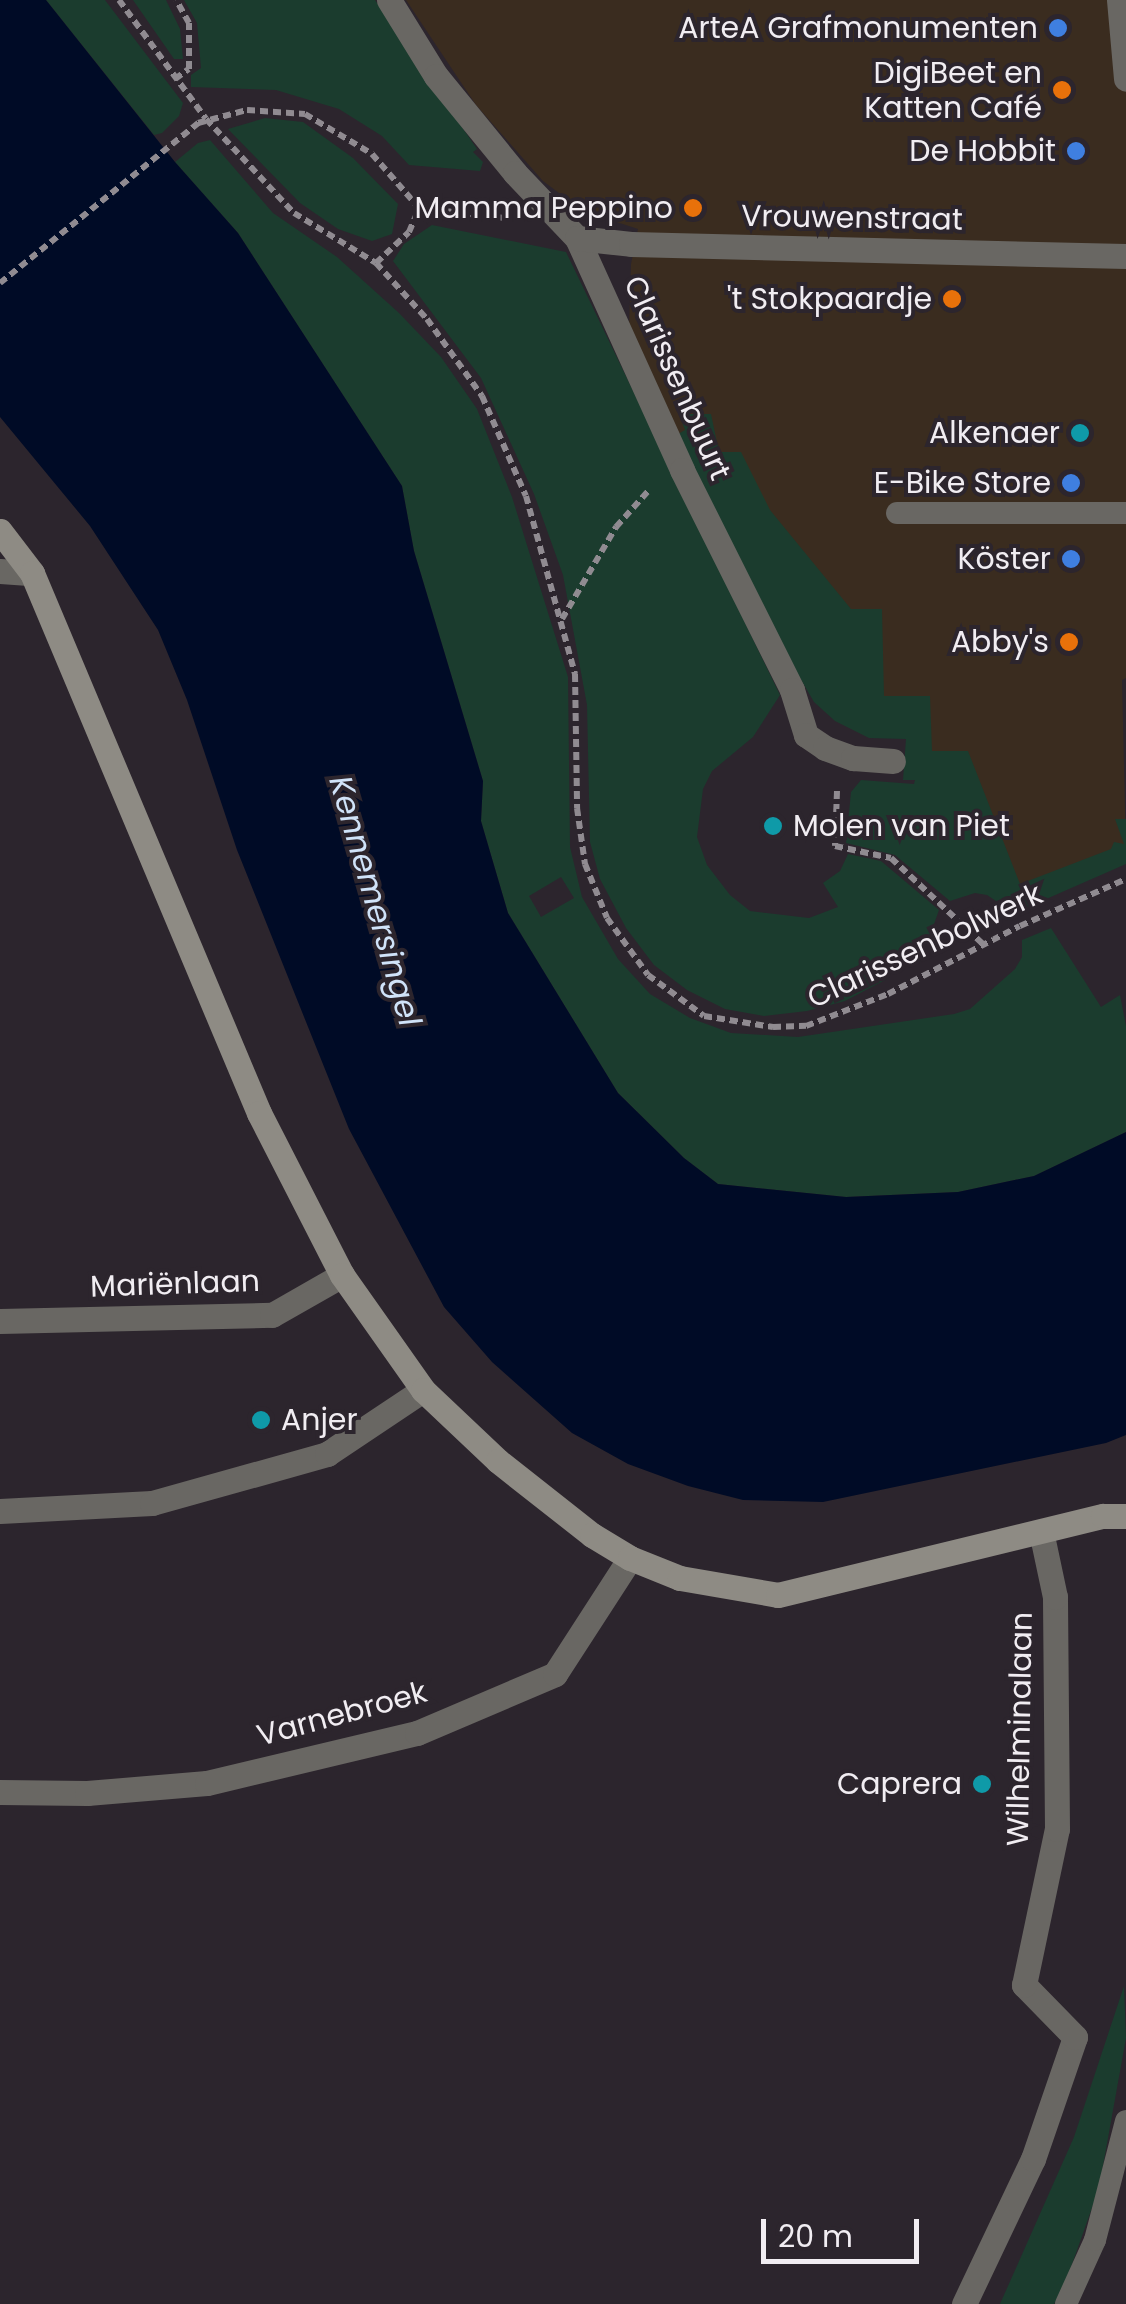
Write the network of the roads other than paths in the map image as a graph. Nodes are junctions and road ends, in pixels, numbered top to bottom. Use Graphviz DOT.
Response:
graph roads {
  1 [pos="389,0"];
  2 [pos="1119,0"];
  3 [pos="1126,79"];
  4 [pos="577,238"];
  5 [pos="1126,256"];
  6 [pos="897,513"];
  7 [pos="1126,513"];
  8 [pos="0,531"];
  9 [pos="0,571"];
  10 [pos="32,573"];
  11 [pos="893,762"];
  12 [pos="342,1276"];
  13 [pos="0,1321"];
  14 [pos="423,1390"];
  15 [pos="0,1511"];
  16 [pos="1126,1516"];
  17 [pos="1041,1532"];
  18 [pos="630,1558"];
  19 [pos="0,1792"];
  20 [pos="1126,2120"];
  21 [pos="964,2304"];
  22 [pos="1066,2304"];
  1 -- 4 [label="street, Clarissenbuurt"];
  2 -- 3 [label="street"];
  4 -- 5 [label="street, Vrouwenstraat"];
  4 -- 11 [label="street, Clarissenbuurt"];
  6 -- 7 [label="lane"];
  8 -- 10 [label="main road"];
  9 -- 10 [label="street"];
  10 -- 12 [label="main road"];
  12 -- 13 [label="street, Mariënlaan"];
  12 -- 14 [label="main road"];
  14 -- 15 [label="street"];
  14 -- 18 [label="main road"];
  16 -- 17 [label="main road"];
  17 -- 18 [label="main road"];
  17 -- 21 [label="street, Wilhelminalaan"];
  18 -- 19 [label="street, Varnebroek"];
  20 -- 22 [label="lane"];
}
